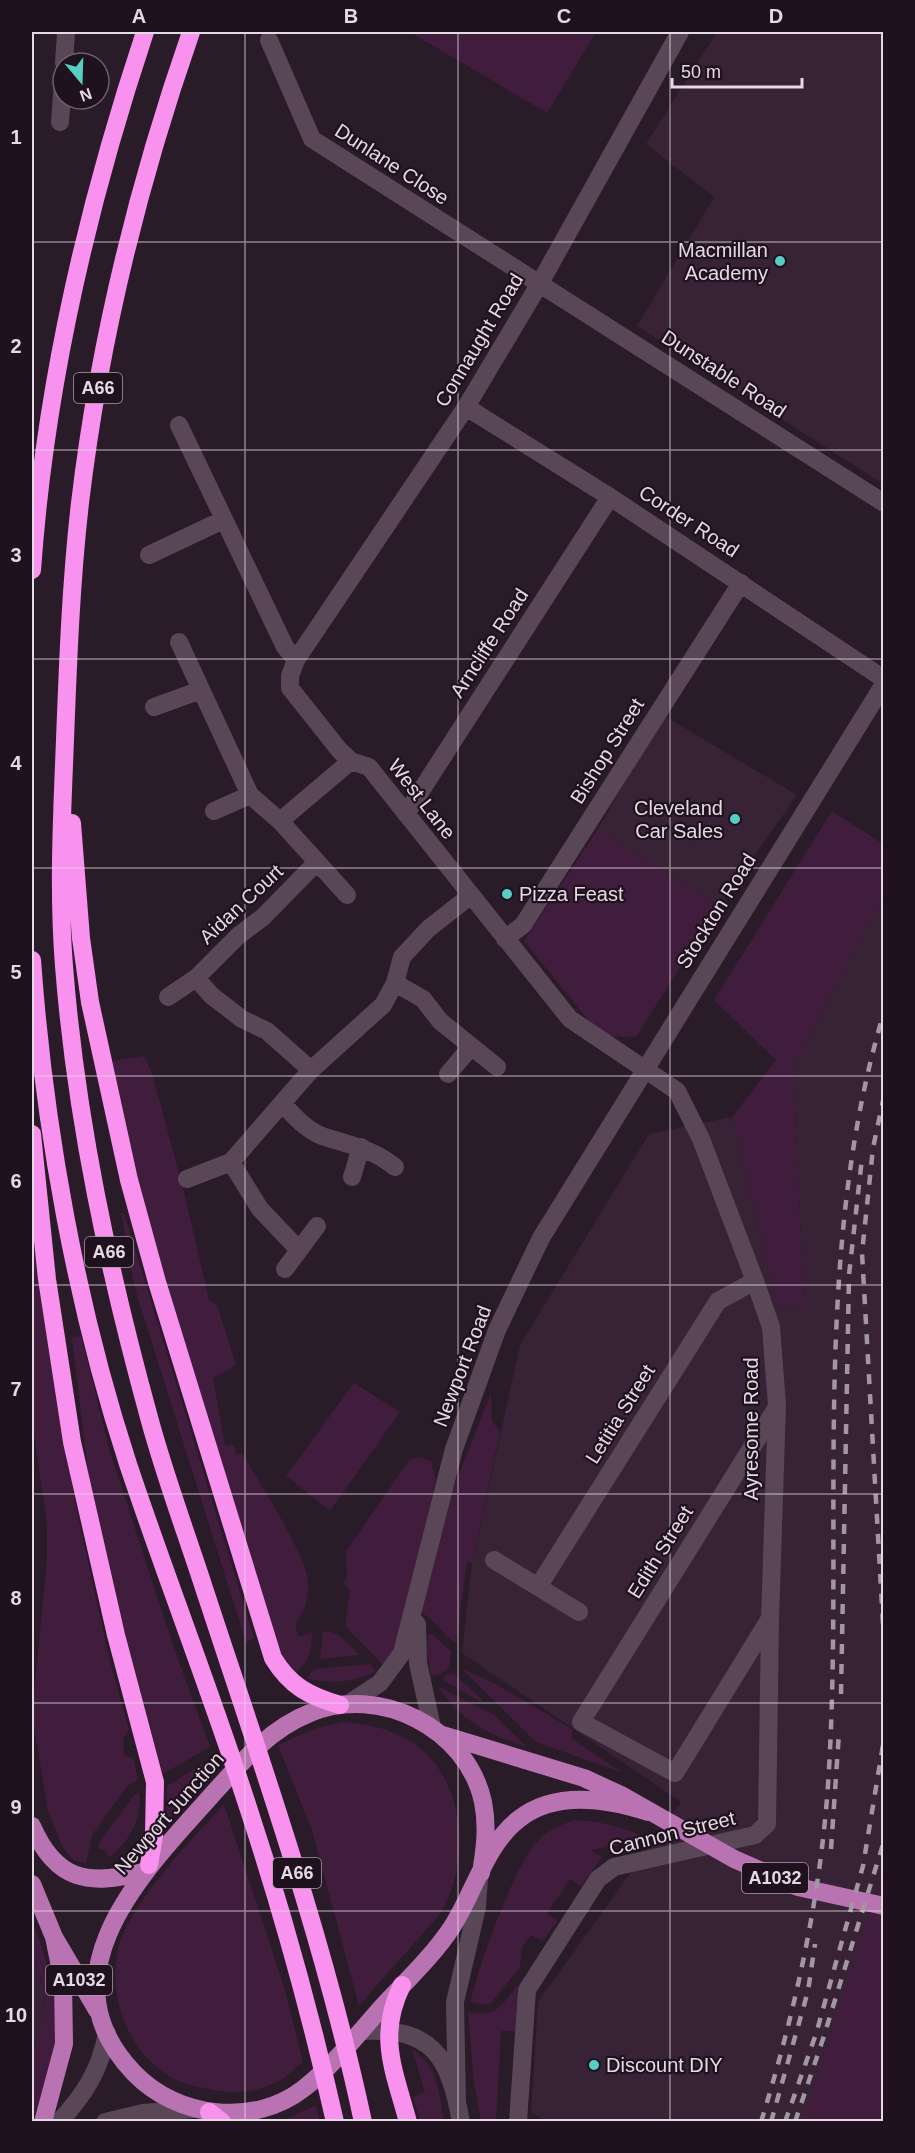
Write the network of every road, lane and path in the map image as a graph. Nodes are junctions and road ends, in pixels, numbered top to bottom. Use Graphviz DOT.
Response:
graph roads {
  1 [pos="66,32"];
  2 [pos="145,32"];
  3 [pos="191,32"];
  4 [pos="680,32"];
  5 [pos="269,40"];
  6 [pos="65,51"];
  7 [pos="61,111"];
  8 [pos="60,122"];
  9 [pos="540,283"];
  10 [pos="466,407"];
  11 [pos="179,425"];
  12 [pos="610,497"];
  13 [pos="884,503"];
  14 [pos="223,520"];
  15 [pos="150,555"];
  16 [pos="32,570"];
  17 [pos="741,583"];
  18 [pos="179,642"];
  19 [pos="296,660"];
  20 [pos="884,679"];
  21 [pos="884,684"];
  22 [pos="201,690"];
  23 [pos="153,707"];
  24 [pos="64,755"];
  25 [pos="351,761"];
  26 [pos="250,795"];
  27 [pos="214,811"];
  28 [pos="406,814"];
  29 [pos="280,821"];
  30 [pos="317,862"];
  31 [pos="347,895"];
  32 [pos="470,896"];
  33 [pos="505,939"];
  34 [pos="32,960"];
  35 [pos="196,978"];
  36 [pos="395,983"];
  37 [pos="168,997"];
  38 [pos="470,1048"];
  39 [pos="497,1068"];
  40 [pos="311,1070"];
  41 [pos="646,1070"];
  42 [pos="448,1074"];
  43 [pos="282,1103"];
  44 [pos="32,1134"];
  45 [pos="361,1147"];
  46 [pos="231,1162"];
  47 [pos="587,1162"];
  48 [pos="395,1167"];
  49 [pos="352,1177"];
  50 [pos="187,1179"];
  51 [pos="317,1226"];
  52 [pos="299,1250"];
  53 [pos="285,1269"];
  54 [pos="755,1281"];
  55 [pos="777,1406"];
  56 [pos="494,1560"];
  57 [pos="538,1587"];
  58 [pos="417,1601"];
  59 [pos="579,1612"];
  60 [pos="770,1618"];
  61 [pos="344,1704"];
  62 [pos="436,1731"];
  63 [pos="648,1812"];
  64 [pos="768,1824"];
  65 [pos="32,1826"];
  66 [pos="146,1869"];
  67 [pos="480,1875"];
  68 [pos="32,1884"];
  69 [pos="884,1906"];
  70 [pos="54,1937"];
  71 [pos="402,1985"];
  72 [pos="105,2028"];
  73 [pos="388,2030"];
  74 [pos="361,2031"];
  75 [pos="458,2103"];
  76 [pos="209,2114"];
  77 [pos="43,2121"];
  78 [pos="59,2121"];
  79 [pos="105,2121"];
  80 [pos="335,2121"];
  81 [pos="363,2121"];
  82 [pos="408,2121"];
  83 [pos="461,2121"];
  84 [pos="518,2121"];
  1 -- 6 [label="street"];
  2 -- 16 [label="highway, A66"];
  3 -- 24 [label="highway, A66"];
  4 -- 9 [label="street, Connaught Road"];
  5 -- 9 [label="street, Dunlane Close"];
  7 -- 8 [label="street"];
  9 -- 10 [label="street, Connaught Road"];
  9 -- 13 [label="street, Dunstable Road"];
  10 -- 12 [label="street, Corder Road"];
  10 -- 19 [label="street, Connaught Road"];
  11 -- 14 [label="street"];
  12 -- 17 [label="street, Corder Road"];
  12 -- 28 [label="street, Arncliffe Road"];
  14 -- 15 [label="street"];
  14 -- 19 [label="street"];
  17 -- 20 [label="street, Corder Road"];
  17 -- 33 [label="street, Bishop Street"];
  18 -- 22 [label="street"];
  19 -- 25 [label="street, West Lane"];
  21 -- 41 [label="street, Stockton Road"];
  22 -- 23 [label="street"];
  22 -- 26 [label="street"];
  24 -- 61 [label="highway"];
  24 -- 81 [label="highway, A66"];
  25 -- 28 [label="street, West Lane"];
  25 -- 29 [label="street"];
  26 -- 27 [label="street"];
  26 -- 29 [label="street"];
  28 -- 32 [label="street, West Lane"];
  29 -- 30 [label="street"];
  30 -- 31 [label="street"];
  30 -- 35 [label="street, Aidan Court"];
  32 -- 33 [label="street, West Lane"];
  32 -- 36 [label="street"];
  33 -- 41 [label="street, West Lane"];
  34 -- 80 [label="highway, A66"];
  35 -- 37 [label="street, Aidan Court"];
  35 -- 40 [label="street"];
  36 -- 38 [label="street"];
  36 -- 40 [label="street"];
  38 -- 39 [label="street"];
  38 -- 42 [label="street"];
  40 -- 43 [label="street"];
  41 -- 47 [label="street, Stockton Road"];
  41 -- 54 [label="street, Ayresome Road"];
  43 -- 45 [label="street"];
  43 -- 46 [label="street"];
  44 -- 66 [label="highway"];
  45 -- 48 [label="street"];
  45 -- 49 [label="street"];
  46 -- 50 [label="street"];
  46 -- 52 [label="street"];
  47 -- 58 [label="street, Newport Road"];
  51 -- 52 [label="street"];
  52 -- 53 [label="street"];
  54 -- 55 [label="street, Ayresome Road"];
  54 -- 57 [label="street, Letitia Street"];
  55 -- 60 [label="street, Ayresome Road"];
  55 -- 60 [label="street, Edith Street"];
  56 -- 57 [label="street"];
  57 -- 59 [label="street"];
  58 -- 61 [label="street, Newport Road"];
  58 -- 62 [label="street, Newport Road"];
  60 -- 64 [label="street, Ayresome Road"];
  61 -- 62 [label="main road, Newport Junction"];
  61 -- 66 [label="main road, Newport Junction"];
  62 -- 63 [label="main road, A1032"];
  62 -- 67 [label="main road, Newport Junction"];
  63 -- 67 [label="main road, A1032"];
  63 -- 69 [label="main road, A1032"];
  64 -- 84 [label="street, Cannon Street"];
  65 -- 66 [label="main road"];
  66 -- 72 [label="main road, Newport Junction"];
  67 -- 71 [label="main road, Newport Junction"];
  67 -- 75 [label="street"];
  68 -- 70 [label="main road, A1032"];
  70 -- 72 [label="main road, A1032"];
  70 -- 77 [label="main road, A1032"];
  71 -- 73 [label="highway"];
  71 -- 74 [label="main road, Newport Junction"];
  72 -- 76 [label="main road, Newport Junction"];
  72 -- 78 [label="street"];
  73 -- 74 [label="street"];
  73 -- 75 [label="street"];
  73 -- 82 [label="highway"];
  74 -- 76 [label="main road, Newport Junction"];
  75 -- 83 [label="street"];
  76 -- 79 [label="street"];
}
